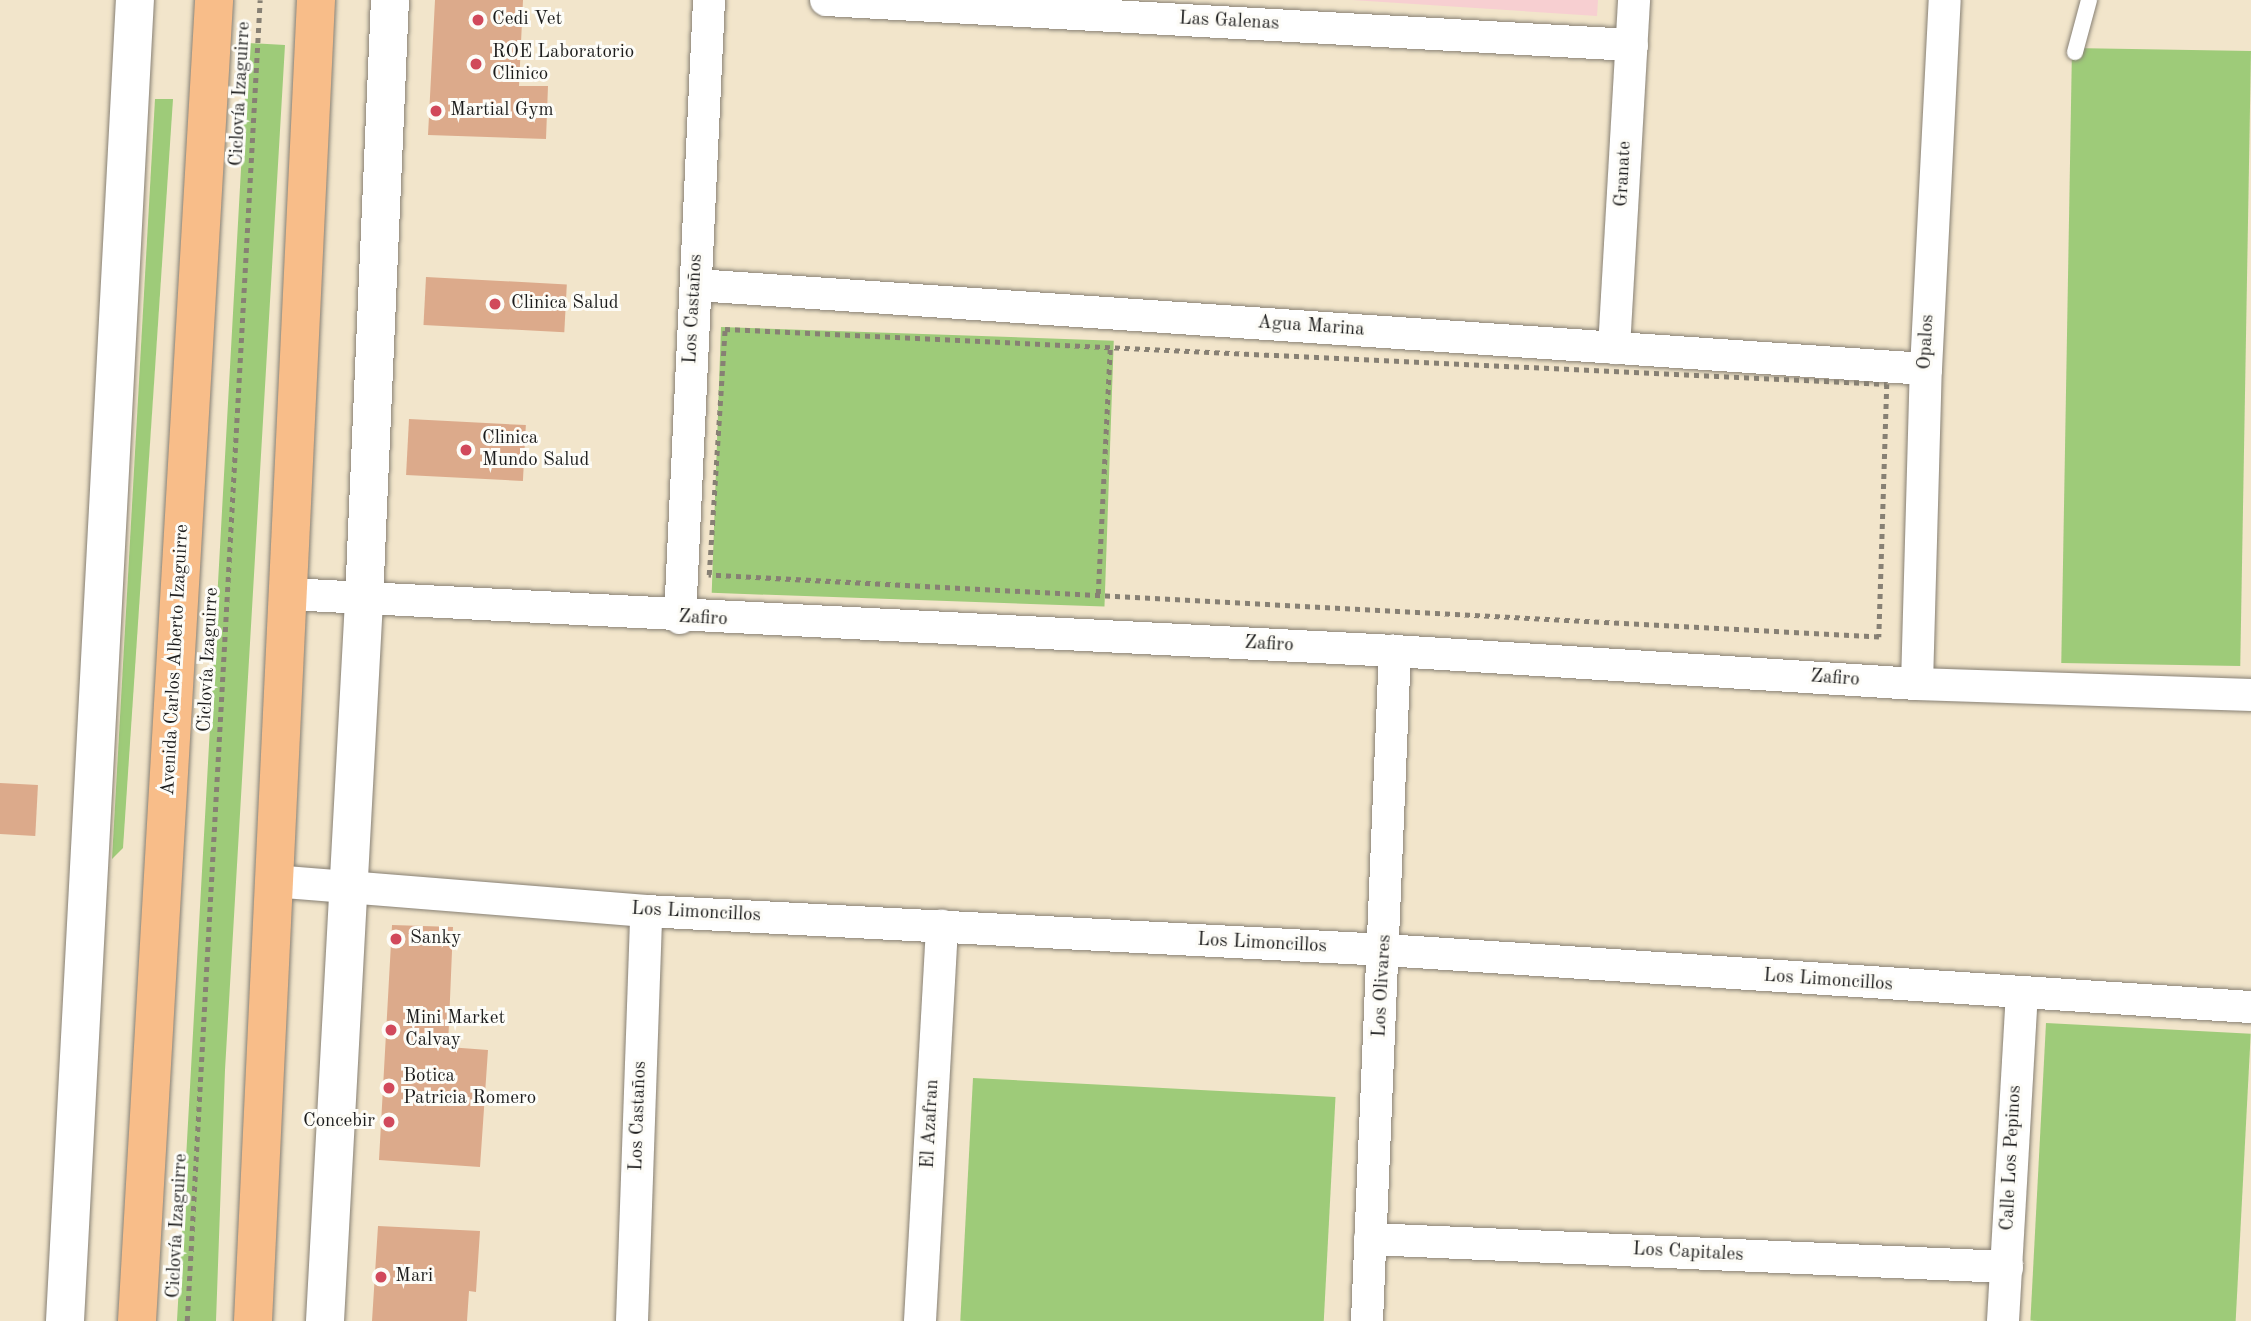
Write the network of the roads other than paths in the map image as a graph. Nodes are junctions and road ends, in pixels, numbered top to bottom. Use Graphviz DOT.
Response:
graph roads {
  1 [pos="135,0"];
  2 [pos="214,0"];
  3 [pos="316,0"];
  4 [pos="390,0"];
  5 [pos="709,0"];
  6 [pos="826,0"];
  7 [pos="1634,0"];
  8 [pos="1945,0"];
  9 [pos="2089,0"];
  10 [pos="1017,5"];
  11 [pos="1320,14"];
  12 [pos="1632,45"];
  13 [pos="2075,52"];
  14 [pos="696,285"];
  15 [pos="1614,348"];
  16 [pos="1926,369"];
  17 [pos="288,594"];
  18 [pos="364,600"];
  19 [pos="680,618"];
  20 [pos="1395,650"];
  21 [pos="1917,684"];
  22 [pos="2251,695"];
  23 [pos="273,881"];
  24 [pos="350,887"];
  25 [pos="646,911"];
  26 [pos="943,926"];
  27 [pos="1385,950"];
  28 [pos="2022,995"];
  29 [pos="2251,1007"];
  30 [pos="1370,1239"];
  31 [pos="2007,1268"];
  32 [pos="65,1321"];
  33 [pos="137,1321"];
  34 [pos="253,1321"];
  35 [pos="325,1321"];
  36 [pos="632,1321"];
  37 [pos="920,1321"];
  38 [pos="1367,1321"];
  39 [pos="2003,1321"];
  1 -- 32 [label="street"];
  2 -- 33 [label="main road, Avenida Carlos Alberto Izaguirre"];
  3 -- 17 [label="main road"];
  4 -- 18 [label="street"];
  5 -- 14 [label="street, Los Castaños"];
  6 -- 10 [label="street, Las Galenas"];
  7 -- 12 [label="street, Granate"];
  8 -- 16 [label="street, Opalos"];
  9 -- 13 [label="lane"];
  10 -- 11 [label="street, Las Galenas"];
  11 -- 12 [label="street, Las Galenas"];
  12 -- 15 [label="street, Granate"];
  14 -- 15 [label="street, Agua Marina"];
  14 -- 19 [label="street, Los Castaños"];
  15 -- 16 [label="street, Agua Marina"];
  16 -- 21 [label="street, Opalos"];
  17 -- 18 [label="street, Zafiro"];
  17 -- 23 [label="main road"];
  18 -- 19 [label="street, Zafiro"];
  18 -- 24 [label="street"];
  19 -- 20 [label="street, Zafiro"];
  20 -- 21 [label="street, Zafiro"];
  20 -- 27 [label="street, Los Olivares"];
  21 -- 22 [label="street, Zafiro"];
  23 -- 24 [label="street, Los Limoncillos"];
  23 -- 34 [label="main road"];
  24 -- 25 [label="street, Los Limoncillos"];
  24 -- 35 [label="street"];
  25 -- 26 [label="street, Los Limoncillos"];
  25 -- 36 [label="street, Los Castaños"];
  26 -- 27 [label="street, Los Limoncillos"];
  26 -- 37 [label="street, El Azafran"];
  27 -- 28 [label="street, Los Limoncillos"];
  27 -- 30 [label="street, Los Olivares"];
  28 -- 29 [label="street, Los Limoncillos"];
  28 -- 31 [label="street, Calle Los Pepinos"];
  30 -- 31 [label="street, Los Capitales"];
  30 -- 38 [label="street, Los Olivares"];
  31 -- 39 [label="street, Calle Los Pepinos"];
}
